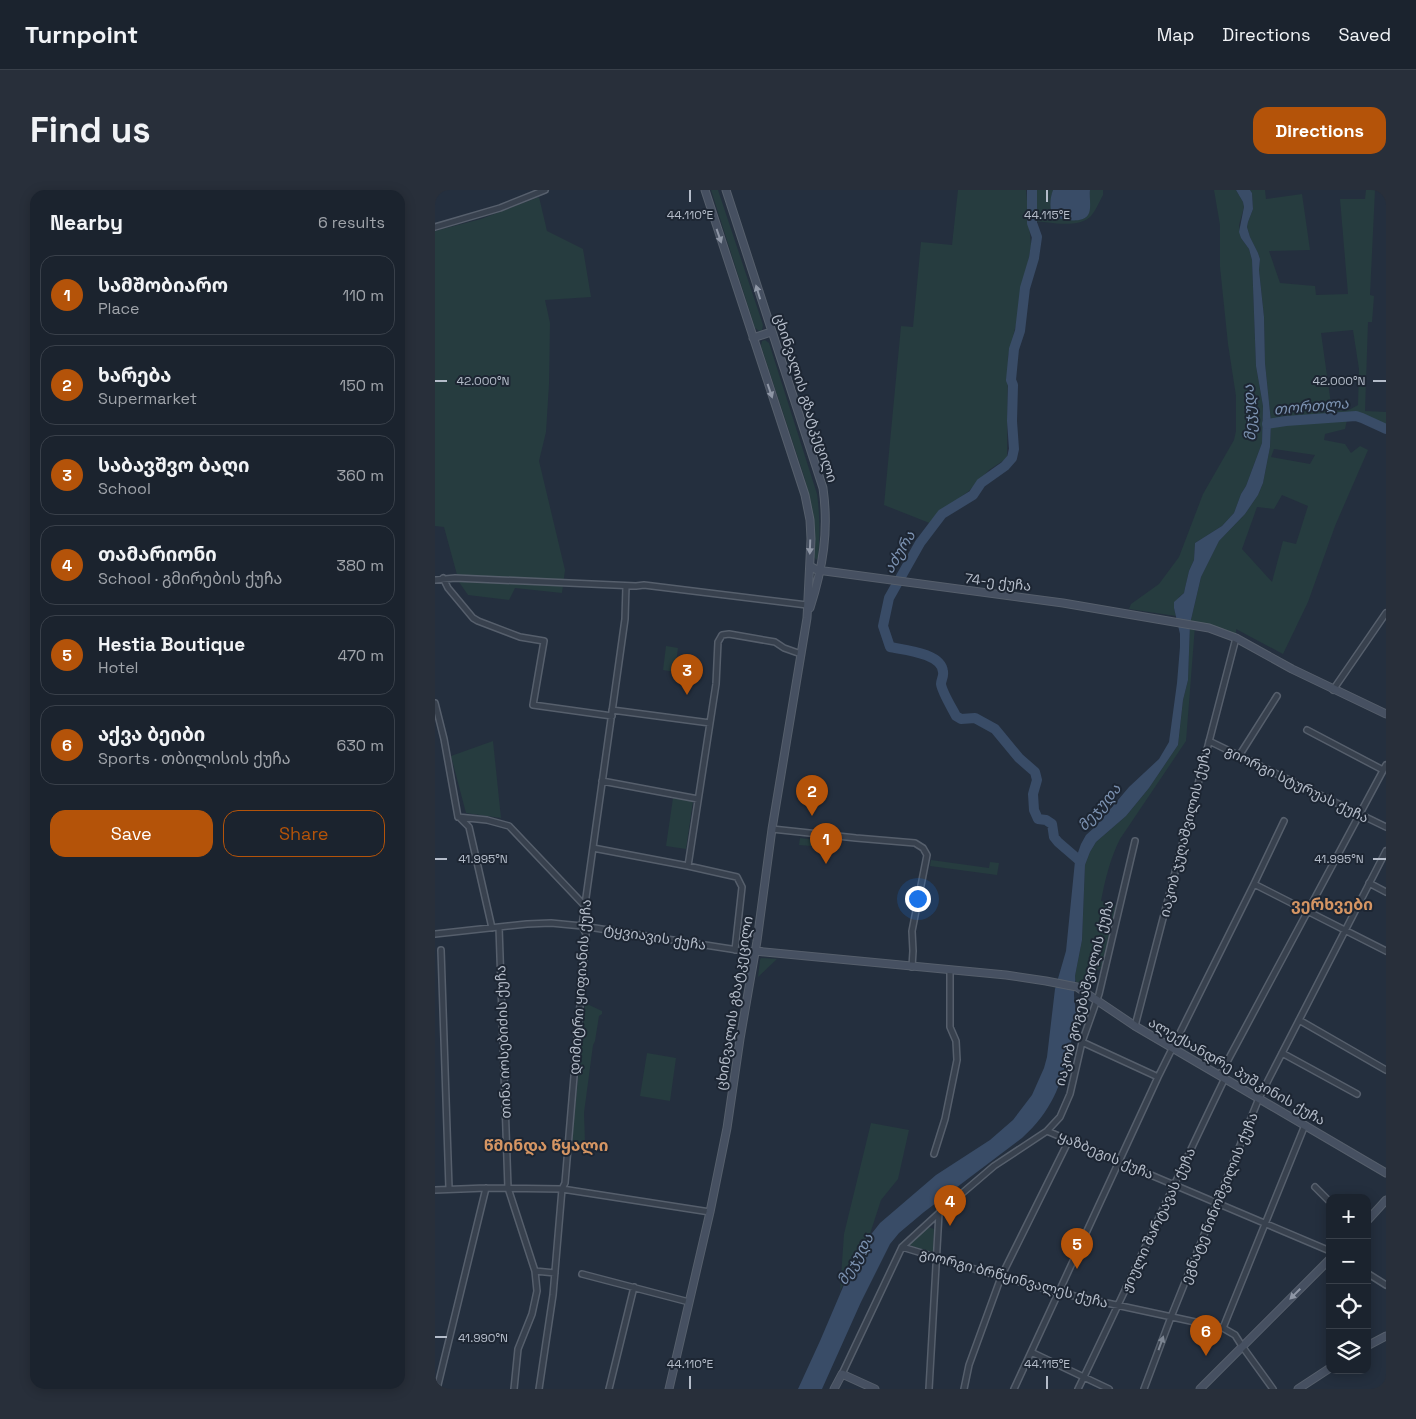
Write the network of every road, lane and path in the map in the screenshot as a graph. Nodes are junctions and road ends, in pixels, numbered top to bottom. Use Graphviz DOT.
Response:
graph roads {
  1 [pos="545,190"];
  2 [pos="705,190"];
  3 [pos="726,190"];
  4 [pos="435,227"];
  5 [pos="771,332"];
  6 [pos="753,338"];
  7 [pos="810,566"];
  8 [pos="821,570"];
  9 [pos="443,578"];
  10 [pos="435,580"];
  11 [pos="626,586"];
  12 [pos="807,605"];
  13 [pos="1386,613"];
  14 [pos="807,618"];
  15 [pos="1236,638"];
  16 [pos="801,654"];
  17 [pos="1333,690"];
  18 [pos="1277,696"];
  19 [pos="435,703"];
  20 [pos="612,713"];
  21 [pos="1386,714"];
  22 [pos="710,723"];
  23 [pos="1307,730"];
  24 [pos="1209,741"];
  25 [pos="1239,756"];
  26 [pos="1385,767"];
  27 [pos="603,781"];
  28 [pos="699,799"];
  29 [pos="1360,815"];
  30 [pos="459,817"];
  31 [pos="1284,821"];
  32 [pos="1386,828"];
  33 [pos="772,829"];
  34 [pos="1135,841"];
  35 [pos="593,848"];
  36 [pos="1386,851"];
  37 [pos="688,866"];
  38 [pos="1369,883"];
  39 [pos="1254,884"];
  40 [pos="1386,892"];
  41 [pos="584,905"];
  42 [pos="1307,911"];
  43 [pos="582,926"];
  44 [pos="491,928"];
  45 [pos="499,928"];
  46 [pos="1345,930"];
  47 [pos="435,934"];
  48 [pos="441,950"];
  49 [pos="735,950"];
  50 [pos="755,951"];
  51 [pos="1386,951"];
  52 [pos="912,967"];
  53 [pos="950,971"];
  54 [pos="1097,1000"];
  55 [pos="1299,1020"];
  56 [pos="1135,1026"];
  57 [pos="1082,1042"];
  58 [pos="1173,1047"];
  59 [pos="1282,1053"];
  60 [pos="1386,1070"];
  61 [pos="1223,1076"];
  62 [pos="1158,1077"];
  63 [pos="1357,1094"];
  64 [pos="1259,1098"];
  65 [pos="1305,1125"];
  66 [pos="1047,1131"];
  67 [pos="1069,1140"];
  68 [pos="934,1154"];
  69 [pos="1120,1161"];
  70 [pos="1386,1173"];
  71 [pos="1173,1184"];
  72 [pos="1315,1187"];
  73 [pos="449,1188"];
  74 [pos="486,1188"];
  75 [pos="508,1188"];
  76 [pos="562,1189"];
  77 [pos="435,1190"];
  78 [pos="1326,1198"];
  79 [pos="1386,1200"];
  80 [pos="1217,1202"];
  81 [pos="710,1212"];
  82 [pos="939,1212"];
  83 [pos="1371,1217"];
  84 [pos="1265,1222"];
  85 [pos="902,1247"];
  86 [pos="1326,1248"];
  87 [pos="937,1258"];
  88 [pos="1326,1263"];
  89 [pos="535,1271"];
  90 [pos="555,1273"];
  91 [pos="582,1274"];
  92 [pos="1371,1276"];
  93 [pos="1001,1277"];
  94 [pos="1386,1285"];
  95 [pos="634,1287"];
  96 [pos="1058,1293"];
  97 [pos="689,1302"];
  98 [pos="1118,1306"];
  99 [pos="1171,1317"];
  100 [pos="1223,1328"];
  101 [pos="1386,1336"];
  102 [pos="1371,1344"];
  103 [pos="1242,1346"];
  104 [pos="1031,1352"];
  105 [pos="1326,1371"];
  106 [pos="842,1374"];
  107 [pos="438,1378"];
  108 [pos="1083,1378"];
  109 [pos="437,1389"];
  110 [pos="514,1389"];
  111 [pos="539,1389"];
  112 [pos="609,1389"];
  113 [pos="669,1389"];
  114 [pos="834,1389"];
  115 [pos="875,1389"];
  116 [pos="929,1389"];
  117 [pos="964,1389"];
  118 [pos="1014,1389"];
  119 [pos="1078,1389"];
  120 [pos="1109,1389"];
  121 [pos="1144,1389"];
  122 [pos="1200,1389"];
  123 [pos="1273,1389"];
  124 [pos="1298,1389"];
  1 -- 4 [label="street"];
  2 -- 6 [label="main road, ცხინვალის გზატკეცილი, one-way"];
  5 -- 3 [label="main road, ცხინვალის გზატკეცილი, one-way"];
  5 -- 6 [label="main road"];
  5 -- 8 [label="main road, ცხინვალის გზატკეცილი"];
  6 -- 7 [label="main road, ცხინვალის გზატკეცილი, one-way"];
  7 -- 8 [label="main road, 74-ე ქუჩა"];
  7 -- 12 [label="main road, ცხინვალის გზატკეცილი"];
  8 -- 14 [label="main road, ცხინვალის გზატკეცილი"];
  8 -- 15 [label="main road, 74-ე ქუჩა"];
  9 -- 10 [label="street"];
  9 -- 11 [label="street"];
  9 -- 20 [label="street"];
  11 -- 12 [label="street"];
  11 -- 20 [label="street, დიმიტრი ყიფიანის ქუჩა"];
  12 -- 14 [label="main road, ცხინვალის გზატკეცილი"];
  13 -- 17 [label="street"];
  14 -- 16 [label="main road, ცხინვალის გზატკეცილი"];
  15 -- 17 [label="main road"];
  15 -- 24 [label="street, იაკობ ჯუღაშვილის ქუჩა"];
  16 -- 22 [label="street"];
  16 -- 33 [label="main road, ცხინვალის გზატკეცილი"];
  17 -- 21 [label="main road"];
  18 -- 25 [label="street"];
  19 -- 30 [label="street"];
  20 -- 22 [label="street"];
  20 -- 27 [label="street, დიმიტრი ყიფიანის ქუჩა"];
  22 -- 28 [label="street"];
  23 -- 26 [label="street"];
  24 -- 25 [label="street, გიორგი სტურუას ქუჩა"];
  24 -- 56 [label="street, იაკობ ჯუღაშვილის ქუჩა"];
  25 -- 29 [label="street, გიორგი სტურუას ქუჩა"];
  26 -- 29 [label="street, ჟიული შარტავას ქუჩა"];
  27 -- 28 [label="street"];
  27 -- 35 [label="street, დიმიტრი ყიფიანის ქუჩა"];
  28 -- 37 [label="street"];
  29 -- 32 [label="street, გიორგი სტურუას ქუჩა"];
  29 -- 42 [label="street, ჟიული შარტავას ქუჩა"];
  30 -- 41 [label="street"];
  30 -- 44 [label="street"];
  31 -- 39 [label="street"];
  33 -- 50 [label="main road, ცხინვალის გზატკეცილი"];
  33 -- 52 [label="street"];
  34 -- 54 [label="street, იაკობ გოგებაშვილის ქუჩა"];
  35 -- 37 [label="street"];
  35 -- 41 [label="street, დიმიტრი ყიფიანის ქუჩა"];
  36 -- 38 [label="street, ეგნატე ნინოშვილის ქუჩა"];
  37 -- 49 [label="street"];
  38 -- 40 [label="street"];
  38 -- 46 [label="street, ეგნატე ნინოშვილის ქუჩა"];
  39 -- 42 [label="street"];
  39 -- 58 [label="street"];
  41 -- 43 [label="street, დიმიტრი ყიფიანის ქუჩა"];
  42 -- 46 [label="street"];
  42 -- 61 [label="street, ჟიული შარტავას ქუჩა"];
  43 -- 45 [label="street, ტყვიავის ქუჩა"];
  43 -- 49 [label="street, ტყვიავის ქუჩა"];
  43 -- 76 [label="street, დიმიტრი ყიფიანის ქუჩა"];
  44 -- 45 [label="street, ტყვიავის ქუჩა"];
  44 -- 47 [label="street, ტყვიავის ქუჩა"];
  45 -- 75 [label="street, თინა იოსებიძის ქუჩა"];
  46 -- 51 [label="street"];
  46 -- 55 [label="street, ეგნატე ნინოშვილის ქუჩა"];
  48 -- 73 [label="street"];
  49 -- 50 [label="street, ტყვიავის ქუჩა"];
  50 -- 52 [label="main road"];
  50 -- 81 [label="main road, ცხინვალის გზატკეცილი"];
  52 -- 53 [label="main road"];
  53 -- 54 [label="main road, ალექსანდრე პუშკინის ქუჩა"];
  53 -- 68 [label="street"];
  54 -- 56 [label="main road, ალექსანდრე პუშკინის ქუჩა"];
  54 -- 57 [label="street, იაკობ გოგებაშვილის ქუჩა"];
  55 -- 59 [label="street, ეგნატე ნინოშვილის ქუჩა"];
  55 -- 60 [label="street"];
  56 -- 58 [label="main road, ალექსანდრე პუშკინის ქუჩა"];
  57 -- 62 [label="street"];
  57 -- 66 [label="street, იაკობ გოგებაშვილის ქუჩა"];
  58 -- 61 [label="main road, ალექსანდრე პუშკინის ქუჩა"];
  58 -- 62 [label="street"];
  59 -- 63 [label="street"];
  59 -- 64 [label="street, ეგნატე ნინოშვილის ქუჩა"];
  61 -- 64 [label="main road, ალექსანდრე პუშკინის ქუჩა"];
  61 -- 71 [label="street, ჟიული შარტავას ქუჩა"];
  62 -- 69 [label="street"];
  64 -- 65 [label="main road, ალექსანდრე პუშკინის ქუჩა"];
  64 -- 80 [label="street, ეგნატე ნინოშვილის ქუჩა"];
  65 -- 70 [label="main road, ალექსანდრე პუშკინის ქუჩა"];
  65 -- 84 [label="street"];
  66 -- 67 [label="street, ყაზბეგის ქუჩა"];
  66 -- 82 [label="street, იაკობ გოგებაშვილის ქუჩა"];
  67 -- 69 [label="street, ყაზბეგის ქუჩა"];
  67 -- 93 [label="street"];
  69 -- 71 [label="street, ყაზბეგის ქუჩა"];
  69 -- 96 [label="street"];
  71 -- 80 [label="street, ყაზბეგის ქუჩა"];
  71 -- 98 [label="street, ჟიული შარტავას ქუჩა"];
  72 -- 78 [label="street"];
  73 -- 74 [label="street"];
  73 -- 77 [label="street"];
  74 -- 75 [label="street"];
  74 -- 107 [label="street"];
  75 -- 76 [label="street"];
  75 -- 89 [label="street, თინა იოსებიძის ქუჩა"];
  76 -- 81 [label="street"];
  76 -- 90 [label="street, დიმიტრი ყიფიანის ქუჩა"];
  79 -- 83 [label="main road"];
  80 -- 84 [label="street, ყაზბეგის ქუჩა"];
  80 -- 99 [label="street, ეგნატე ნინოშვილის ქუჩა"];
  81 -- 97 [label="main road, ცხინვალის გზატკეცილი"];
  82 -- 85 [label="street, იაკობ გოგებაშვილის ქუჩა"];
  82 -- 87 [label="street"];
  84 -- 86 [label="street, ყაზბეგის ქუჩა"];
  84 -- 100 [label="street"];
  85 -- 87 [label="street, გიორგი ბრწყინვალეს ქუჩა"];
  85 -- 106 [label="street, იაკობ გოგებაშვილის ქუჩა"];
  87 -- 93 [label="street, გიორგი ბრწყინვალეს ქუჩა"];
  87 -- 116 [label="street"];
  88 -- 103 [label="main road, one-way"];
  89 -- 90 [label="street"];
  89 -- 110 [label="street, თინა იოსებიძის ქუჩა"];
  90 -- 111 [label="street, დიმიტრი ყიფიანის ქუჩა"];
  91 -- 95 [label="street"];
  92 -- 94 [label="street"];
  93 -- 96 [label="street, გიორგი ბრწყინვალეს ქუჩა"];
  93 -- 117 [label="street"];
  95 -- 97 [label="street"];
  95 -- 112 [label="street"];
  96 -- 98 [label="street, გიორგი ბრწყინვალეს ქუჩა"];
  96 -- 104 [label="street"];
  97 -- 113 [label="main road, ცხინვალის გზატკეცილი"];
  98 -- 99 [label="street, გიორგი ბრწყინვალეს ქუჩა"];
  98 -- 108 [label="street, ჟიული შარტავას ქუჩა"];
  99 -- 100 [label="street, გიორგი ბრწყინვალეს ქუჩა"];
  121 -- 99 [label="street, ეგნატე ნინოშვილის ქუჩა, one-way"];
  100 -- 103 [label="street"];
  101 -- 102 [label="main road"];
  103 -- 122 [label="main road"];
  103 -- 123 [label="street"];
  104 -- 108 [label="street"];
  104 -- 118 [label="street"];
  105 -- 124 [label="main road"];
  106 -- 114 [label="main road, იაკობ გოგებაშვილის ქუჩა"];
  106 -- 115 [label="main road"];
  107 -- 109 [label="street"];
  108 -- 119 [label="street, ჟიული შარტავას ქუჩა"];
  108 -- 120 [label="street"];
}
